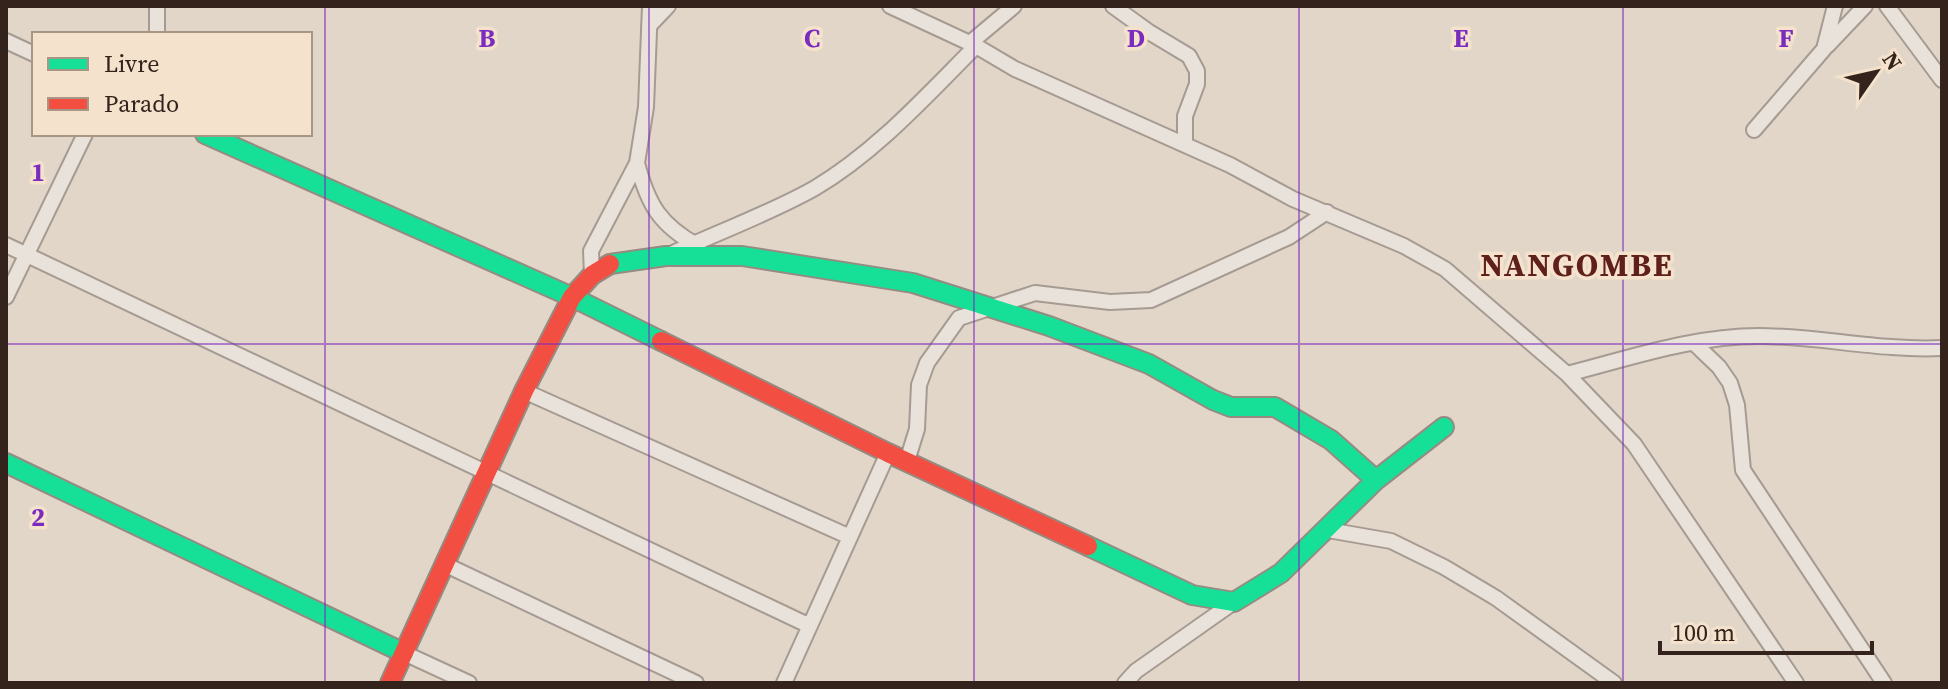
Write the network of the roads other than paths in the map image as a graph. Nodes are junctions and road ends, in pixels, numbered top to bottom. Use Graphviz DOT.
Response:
graph roads {
  1 [pos="157,6"];
  2 [pos="650,6"];
  3 [pos="668,6"];
  4 [pos="890,6"];
  5 [pos="1014,6"];
  6 [pos="1113,6"];
  7 [pos="1835,6"];
  8 [pos="1865,6"];
  9 [pos="1887,6"];
  10 [pos="649,26"];
  11 [pos="156,28"];
  12 [pos="6,41"];
  13 [pos="973,44"];
  14 [pos="1824,49"];
  15 [pos="32,53"];
  16 [pos="1942,80"];
  17 [pos="1754,130"];
  18 [pos="84,136"];
  19 [pos="215,136"];
  20 [pos="1185,145"];
  21 [pos="637,163"];
  22 [pos="1327,212"];
  23 [pos="693,244"];
  24 [pos="6,245"];
  25 [pos="26,255"];
  26 [pos="713,255"];
  27 [pos="666,256"];
  28 [pos="592,275"];
  29 [pos="6,297"];
  30 [pos="572,297"];
  31 [pos="986,307"];
  32 [pos="1695,344"];
  33 [pos="1942,348"];
  34 [pos="1567,374"];
  35 [pos="524,391"];
  36 [pos="1444,427"];
  37 [pos="888,453"];
  38 [pos="907,461"];
  39 [pos="6,463"];
  40 [pos="486,473"];
  41 [pos="1376,480"];
  42 [pos="1328,530"];
  43 [pos="850,537"];
  44 [pos="444,564"];
  45 [pos="1234,602"];
  46 [pos="810,626"];
  47 [pos="404,653"];
  48 [pos="390,683"];
  49 [pos="469,683"];
  50 [pos="696,683"];
  51 [pos="784,683"];
  52 [pos="1125,683"];
  53 [pos="1614,683"];
  54 [pos="1796,683"];
  55 [pos="1884,683"];
  1 -- 11 [label="street"];
  2 -- 10 [label="street"];
  3 -- 10 [label="street"];
  4 -- 13 [label="street"];
  5 -- 13 [label="street"];
  6 -- 20 [label="street"];
  7 -- 14 [label="street"];
  8 -- 14 [label="street"];
  9 -- 16 [label="street"];
  10 -- 21 [label="street"];
  12 -- 15 [label="street"];
  13 -- 20 [label="street"];
  13 -- 23 [label="street"];
  14 -- 17 [label="street"];
  18 -- 25 [label="street"];
  19 -- 30 [label="street"];
  20 -- 22 [label="street"];
  21 -- 23 [label="street"];
  21 -- 28 [label="street"];
  22 -- 31 [label="street"];
  22 -- 34 [label="street"];
  23 -- 26 [label="street"];
  23 -- 27 [label="street"];
  24 -- 25 [label="street"];
  25 -- 29 [label="street"];
  25 -- 40 [label="street"];
  26 -- 27 [label="street"];
  26 -- 31 [label="street"];
  27 -- 28 [label="street"];
  28 -- 30 [label="street"];
  30 -- 35 [label="street"];
  30 -- 37 [label="street"];
  31 -- 38 [label="street"];
  31 -- 41 [label="street"];
  32 -- 33 [label="street"];
  32 -- 34 [label="street"];
  32 -- 55 [label="street"];
  34 -- 54 [label="street"];
  35 -- 40 [label="street"];
  35 -- 43 [label="street"];
  36 -- 41 [label="street"];
  37 -- 38 [label="street"];
  37 -- 43 [label="street"];
  38 -- 45 [label="street"];
  39 -- 47 [label="street"];
  40 -- 44 [label="street"];
  40 -- 46 [label="street"];
  41 -- 42 [label="street"];
  42 -- 45 [label="street"];
  42 -- 53 [label="street"];
  43 -- 46 [label="street"];
  44 -- 47 [label="street"];
  44 -- 50 [label="street"];
  45 -- 52 [label="street"];
  46 -- 51 [label="street"];
  47 -- 48 [label="street"];
  47 -- 49 [label="street"];
}
